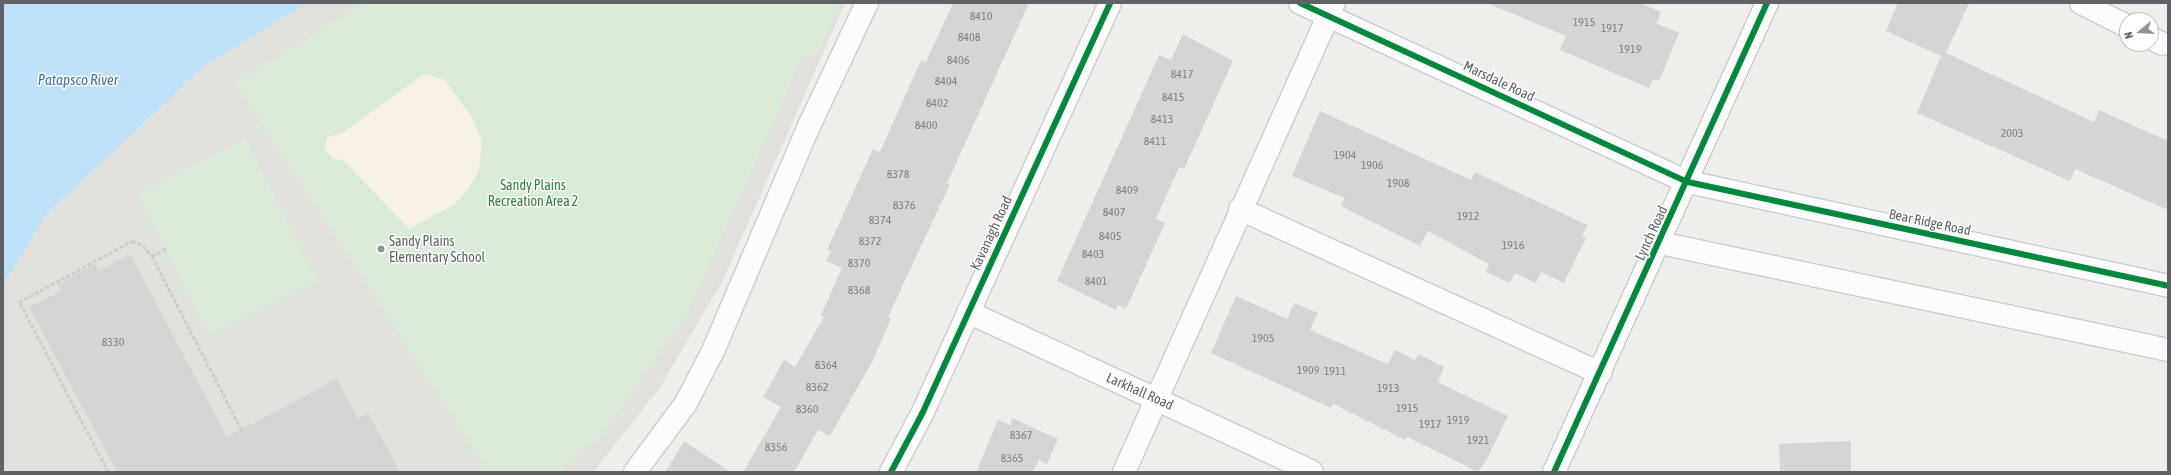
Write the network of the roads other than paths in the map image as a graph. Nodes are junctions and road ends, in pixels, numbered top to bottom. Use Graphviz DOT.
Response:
graph roads {
  1 [pos="867,3"];
  2 [pos="1110,3"];
  3 [pos="1300,3"];
  4 [pos="1767,3"];
  5 [pos="2081,3"];
  6 [pos="1331,9"];
  7 [pos="2119,22"];
  8 [pos="1688,182"];
  9 [pos="1240,209"];
  10 [pos="1660,243"];
  11 [pos="2168,286"];
  12 [pos="968,312"];
  13 [pos="2168,350"];
  14 [pos="1600,373"];
  15 [pos="1156,398"];
  16 [pos="635,472"];
  17 [pos="891,472"];
  18 [pos="1124,472"];
  19 [pos="1312,472"];
  20 [pos="1554,472"];
  1 -- 16 [label="street"];
  2 -- 12 [label="street, Kavanagh Road"];
  3 -- 6 [label="street, Marsdale Road"];
  4 -- 8 [label="street, Lynch Road"];
  5 -- 7 [label="street"];
  6 -- 8 [label="street, Marsdale Road"];
  6 -- 9 [label="street"];
  8 -- 10 [label="street, Lynch Road"];
  8 -- 11 [label="street, Bear Ridge Road"];
  9 -- 14 [label="street"];
  9 -- 15 [label="street"];
  10 -- 13 [label="street"];
  10 -- 14 [label="street, Lynch Road"];
  12 -- 15 [label="street, Larkhall Road"];
  12 -- 17 [label="street, Kavanagh Road"];
  14 -- 20 [label="street, Lynch Road"];
  15 -- 18 [label="street"];
  15 -- 19 [label="street, Larkhall Road"];
}
